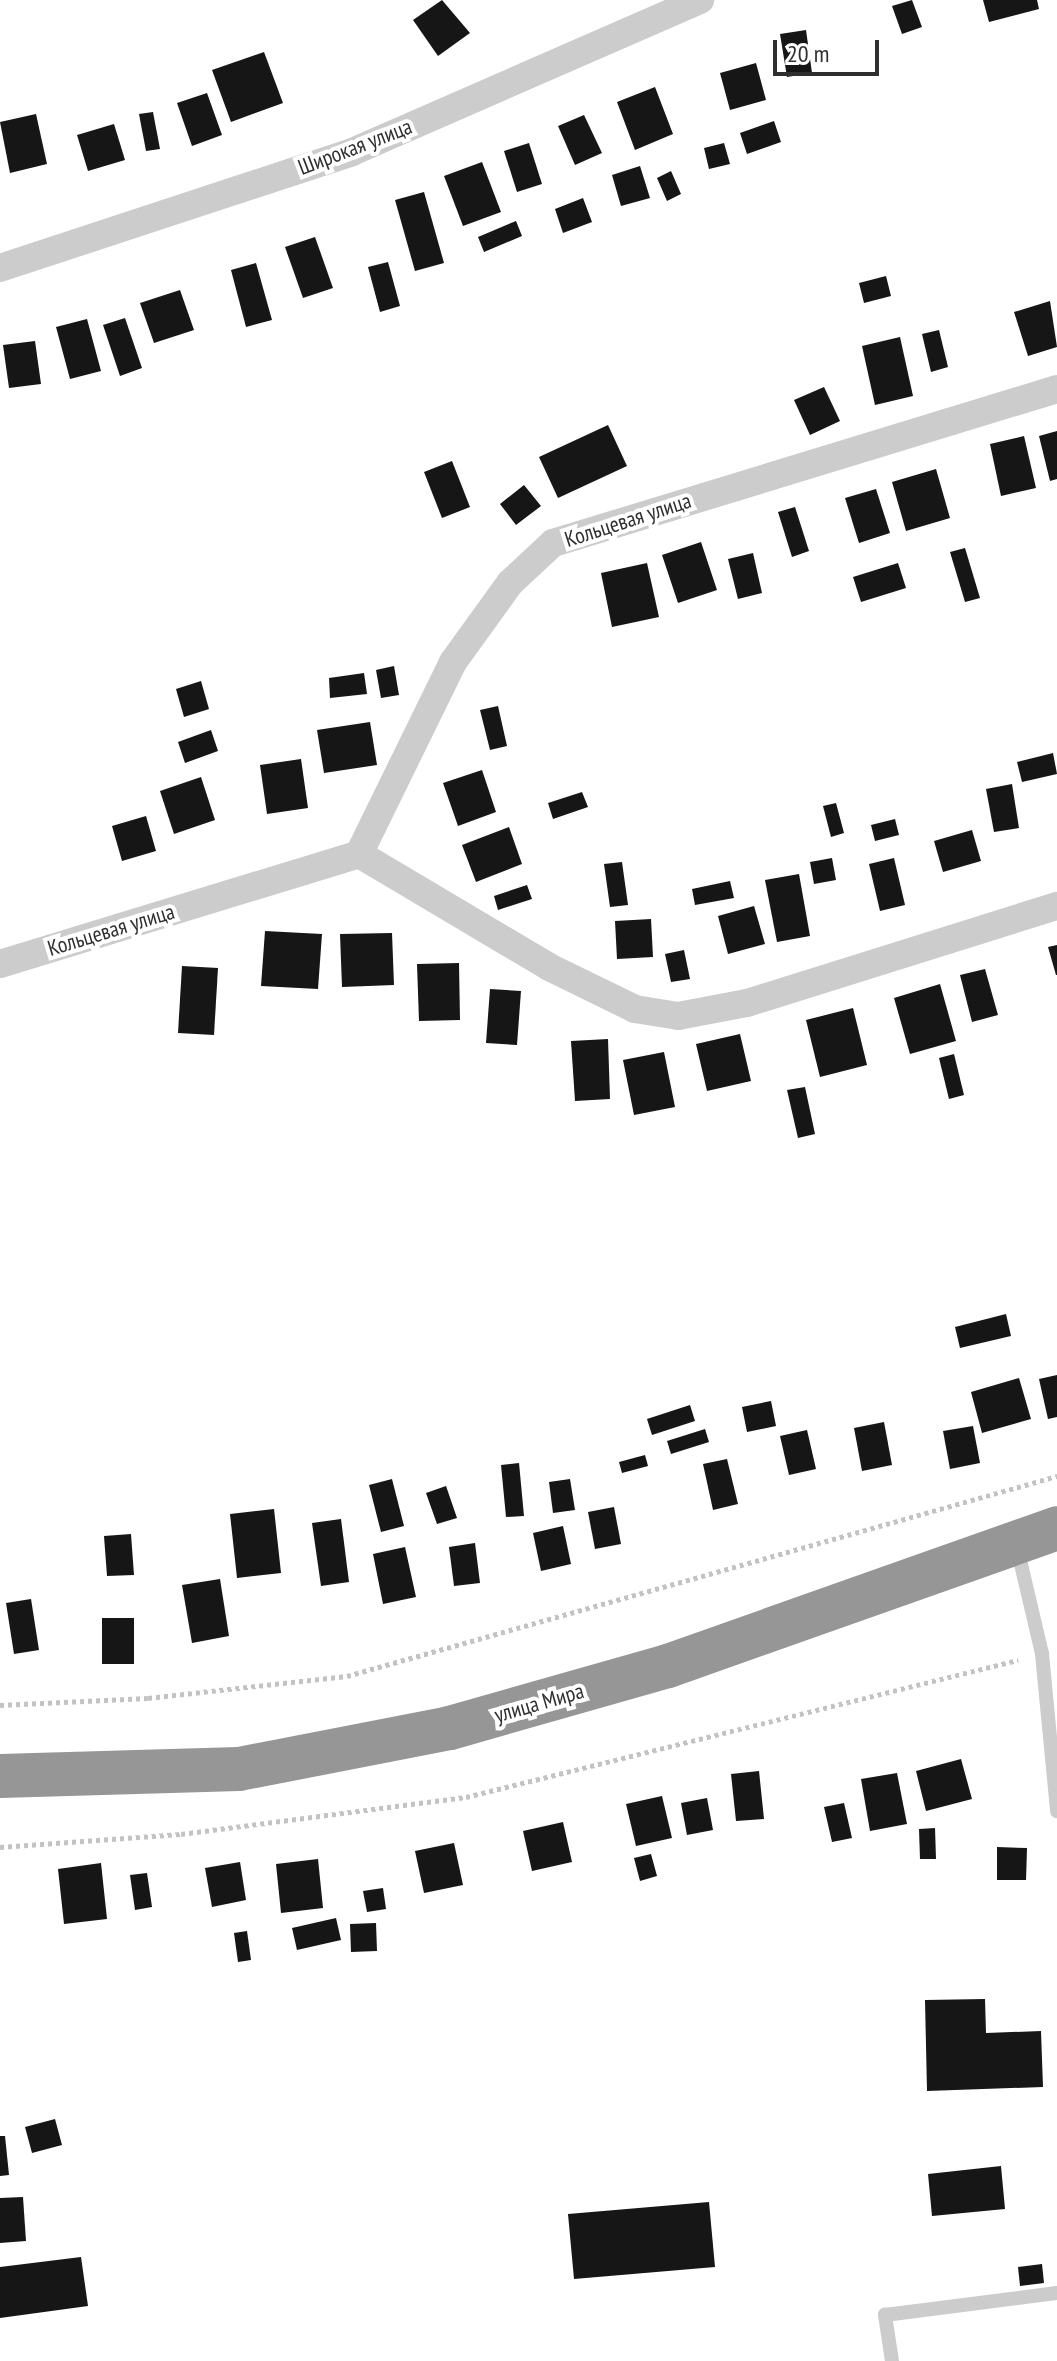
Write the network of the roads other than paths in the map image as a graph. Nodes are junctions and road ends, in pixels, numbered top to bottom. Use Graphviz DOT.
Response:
graph roads {
  1 [pos="700,0"];
  2 [pos="0,268"];
  3 [pos="1057,389"];
  4 [pos="359,854"];
  5 [pos="1057,906"];
  6 [pos="0,964"];
  7 [pos="1057,1528"];
  8 [pos="1016,1542"];
  9 [pos="0,1776"];
  10 [pos="1057,1811"];
  11 [pos="1057,2293"];
  12 [pos="892,2361"];
  1 -- 2 [label="street, Широкая улица"];
  3 -- 4 [label="street, Кольцевая улица"];
  4 -- 5 [label="street"];
  4 -- 6 [label="street, Кольцевая улица"];
  7 -- 8 [label="highway, улица Мира"];
  8 -- 9 [label="highway, улица Мира"];
  8 -- 10 [label="lane"];
  11 -- 12 [label="lane"];
}
